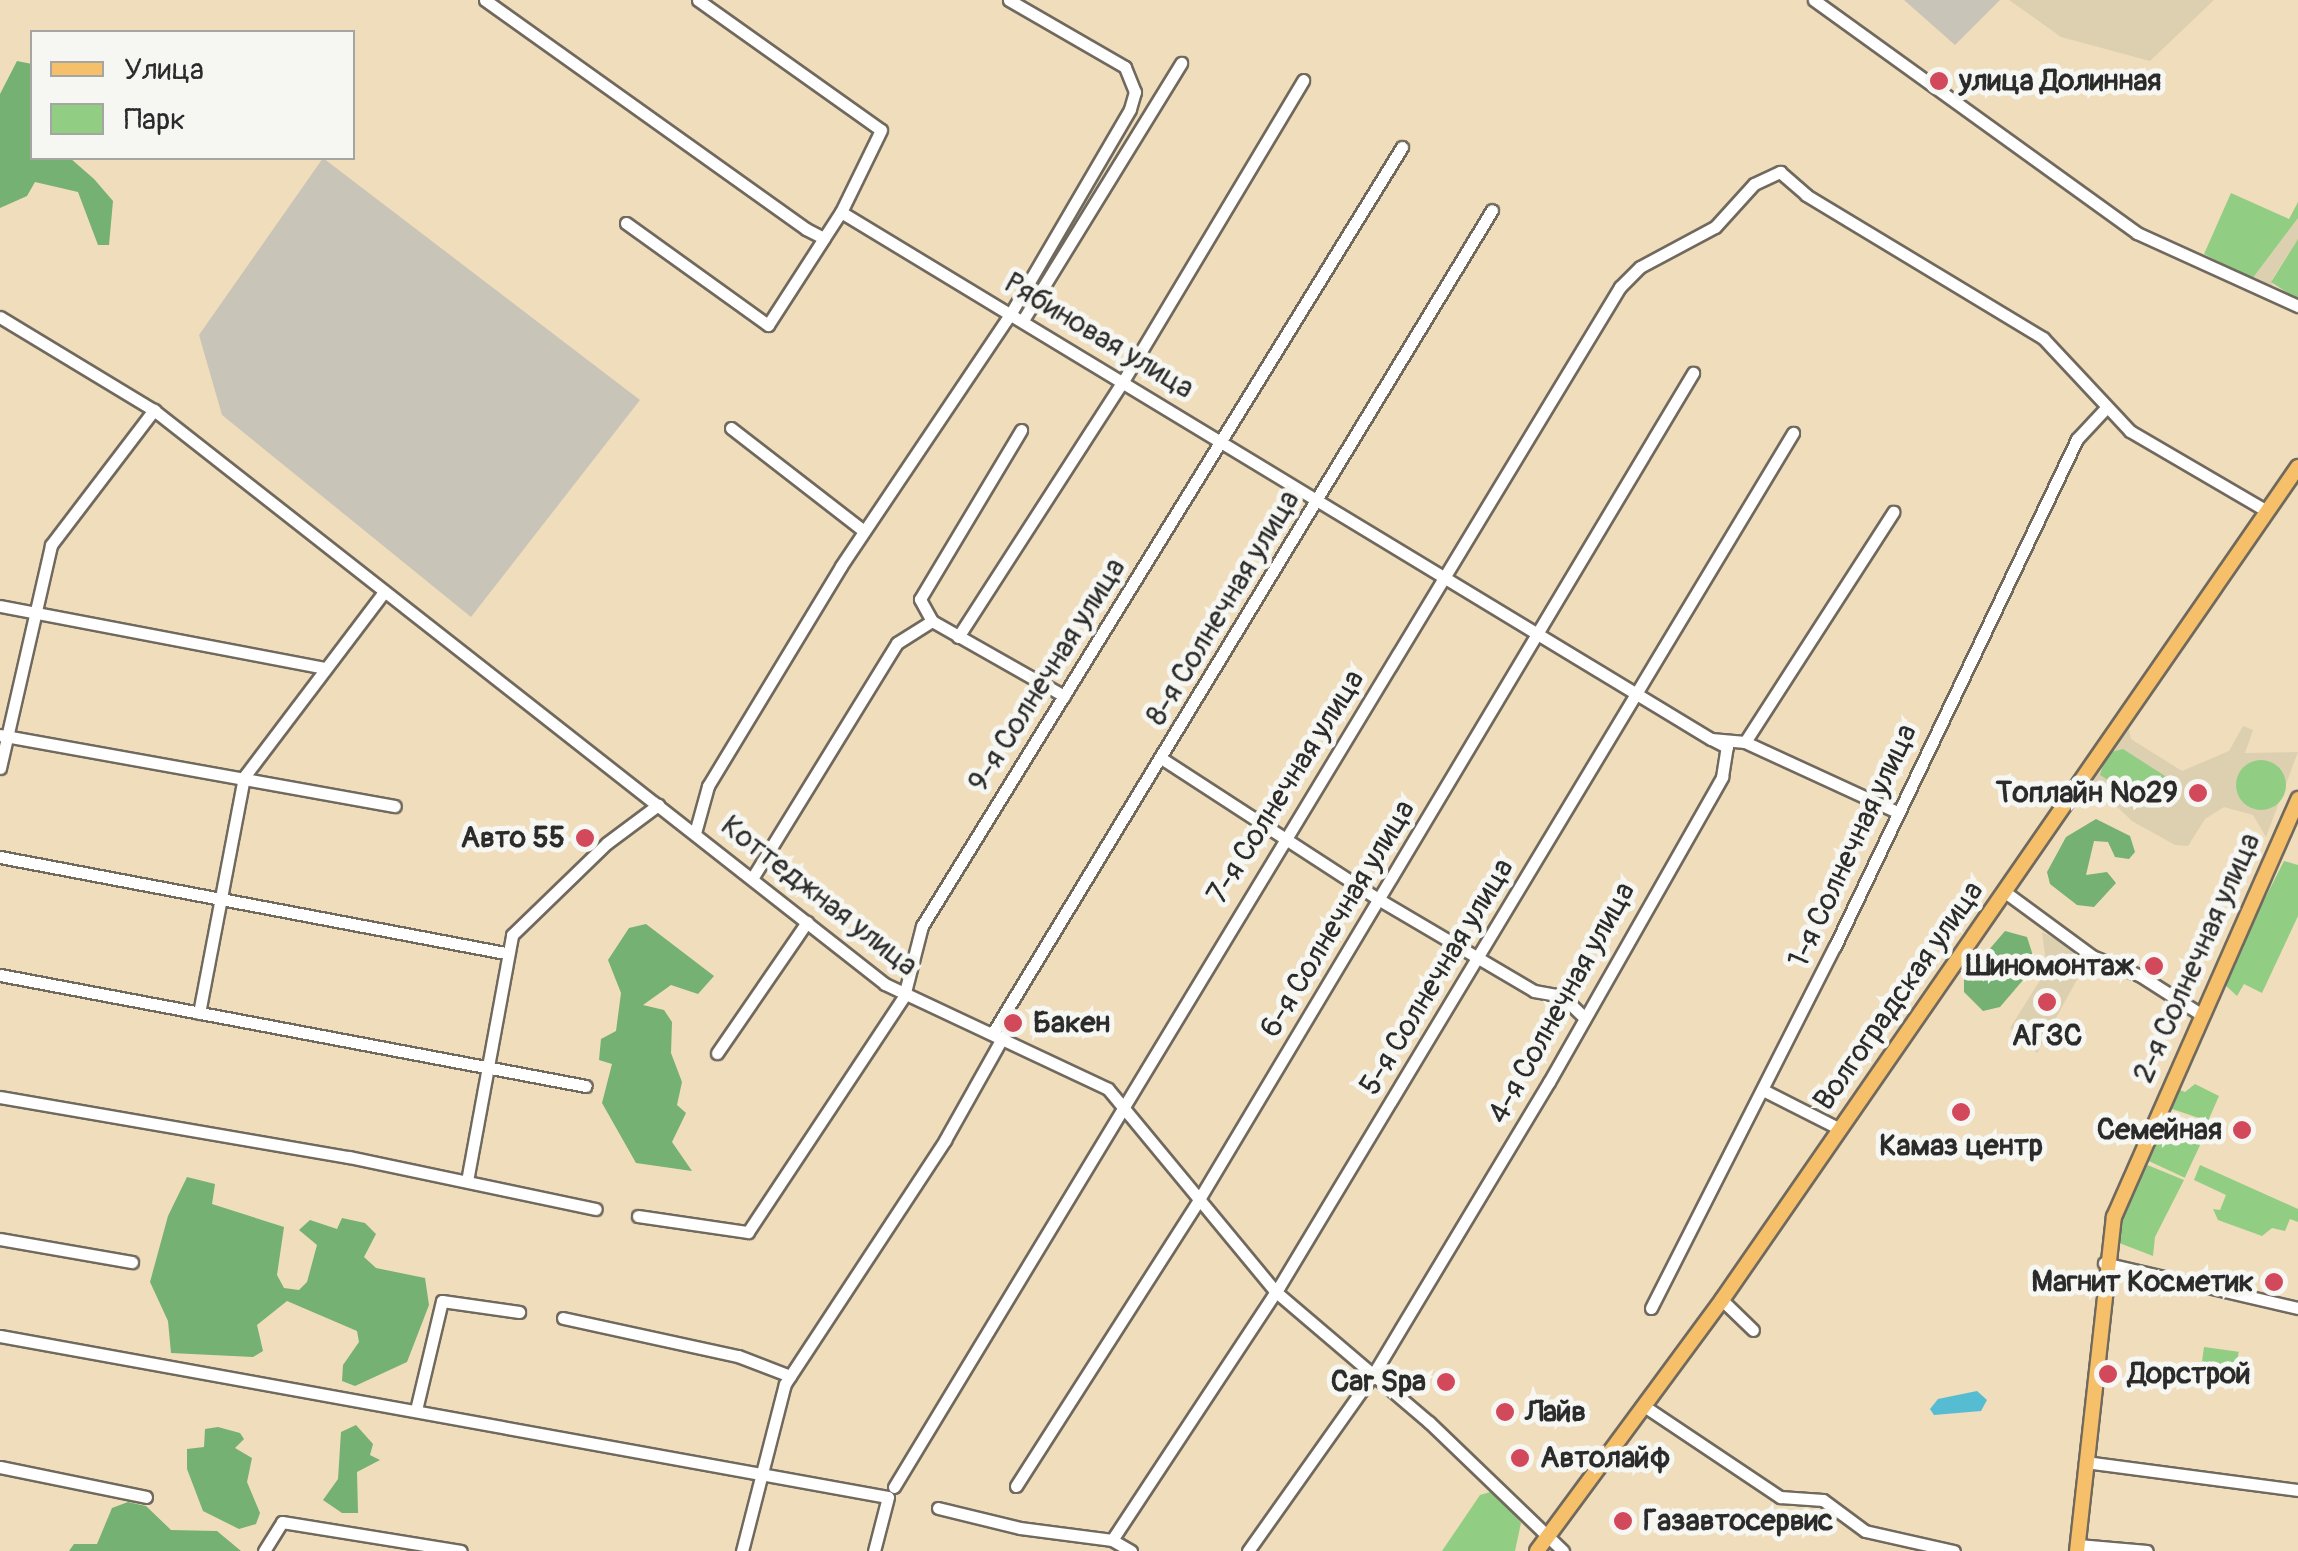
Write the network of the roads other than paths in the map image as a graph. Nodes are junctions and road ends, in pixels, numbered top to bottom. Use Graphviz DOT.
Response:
graph roads {
  1 [pos="485,0"];
  2 [pos="698,0"];
  3 [pos="1008,0"];
  4 [pos="1814,0"];
  5 [pos="1181,63"];
  6 [pos="1303,80"];
  7 [pos="1402,146"];
  8 [pos="1492,210"];
  9 [pos="841,212"];
  10 [pos="626,223"];
  11 [pos="824,238"];
  12 [pos="2298,306"];
  13 [pos="1010,313"];
  14 [pos="0,317"];
  15 [pos="1024,320"];
  16 [pos="1693,373"];
  17 [pos="1122,383"];
  18 [pos="2104,409"];
  19 [pos="154,410"];
  20 [pos="731,428"];
  21 [pos="1021,430"];
  22 [pos="1793,432"];
  23 [pos="1222,438"];
  24 [pos="2298,467"];
  25 [pos="1318,499"];
  26 [pos="2267,511"];
  27 [pos="1893,512"];
  28 [pos="864,531"];
  29 [pos="1445,578"];
  30 [pos="384,592"];
  31 [pos="0,606"];
  32 [pos="31,611"];
  33 [pos="932,621"];
  34 [pos="1539,635"];
  35 [pos="958,637"];
  36 [pos="324,668"];
  37 [pos="1064,696"];
  38 [pos="1634,696"];
  39 [pos="4,735"];
  40 [pos="1711,739"];
  41 [pos="1744,742"];
  42 [pos="1161,758"];
  43 [pos="0,768"];
  44 [pos="244,777"];
  45 [pos="2298,799"];
  46 [pos="658,805"];
  47 [pos="395,806"];
  48 [pos="1896,811"];
  49 [pos="695,833"];
  50 [pos="1282,840"];
  51 [pos="0,857"];
  52 [pos="754,877"];
  53 [pos="2005,892"];
  54 [pos="223,900"];
  55 [pos="1378,900"];
  56 [pos="806,922"];
  57 [pos="506,953"];
  58 [pos="1479,958"];
  59 [pos="0,975"];
  60 [pos="904,996"];
  61 [pos="199,1012"];
  62 [pos="2202,1015"];
  63 [pos="1582,1016"];
  64 [pos="999,1033"];
  65 [pos="717,1053"];
  66 [pos="488,1068"];
  67 [pos="586,1086"];
  68 [pos="1763,1090"];
  69 [pos="0,1097"];
  70 [pos="1124,1103"];
  71 [pos="1840,1129"];
  72 [pos="467,1181"];
  73 [pos="1198,1200"];
  74 [pos="596,1209"];
  75 [pos="638,1216"];
  76 [pos="0,1239"];
  77 [pos="132,1262"];
  78 [pos="2104,1264"];
  79 [pos="1276,1292"];
  80 [pos="1722,1300"];
  81 [pos="1651,1308"];
  82 [pos="2298,1308"];
  83 [pos="520,1312"];
  84 [pos="563,1318"];
  85 [pos="1753,1330"];
  86 [pos="0,1336"];
  87 [pos="1374,1373"];
  88 [pos="790,1376"];
  89 [pos="1644,1406"];
  90 [pos="416,1410"];
  91 [pos="2085,1462"];
  92 [pos="0,1468"];
  93 [pos="757,1477"];
  94 [pos="1016,1486"];
  95 [pos="2298,1490"];
  96 [pos="891,1492"];
  97 [pos="146,1497"];
  98 [pos="938,1508"];
  99 [pos="1547,1536"];
  100 [pos="1112,1540"];
  101 [pos="2078,1548"];
  102 [pos="264,1551"];
  103 [pos="462,1551"];
  104 [pos="742,1551"];
  105 [pos="874,1551"];
  106 [pos="1131,1551"];
  107 [pos="1248,1551"];
  108 [pos="1537,1551"];
  109 [pos="1563,1551"];
  110 [pos="1954,1551"];
  111 [pos="2146,1551"];
  1 -- 11 [label="street"];
  2 -- 9 [label="street"];
  3 -- 13 [label="street"];
  4 -- 12 [label="street"];
  5 -- 15 [label="street"];
  6 -- 17 [label="street"];
  7 -- 23 [label="street, 9-я Солнечная улица"];
  8 -- 25 [label="street, 8-я Солнечная улица"];
  9 -- 11 [label="street"];
  9 -- 13 [label="street, Рябиновая улица"];
  10 -- 11 [label="street"];
  13 -- 15 [label="street, Рябиновая улица"];
  13 -- 28 [label="street"];
  14 -- 19 [label="street, Коттеджная улица"];
  15 -- 17 [label="street, Рябиновая улица"];
  16 -- 34 [label="street, 6-я Солнечная улица"];
  17 -- 23 [label="street, Рябиновая улица"];
  17 -- 35 [label="street"];
  18 -- 26 [label="street"];
  18 -- 29 [label="street, 7-я Солнечная улица"];
  18 -- 48 [label="street, 1-я Солнечная улица"];
  19 -- 30 [label="street, Коттеджная улица"];
  19 -- 32 [label="street"];
  20 -- 28 [label="street"];
  21 -- 33 [label="street"];
  22 -- 38 [label="street, 5-я Солнечная улица"];
  23 -- 25 [label="street, Рябиновая улица"];
  23 -- 37 [label="street, 9-я Солнечная улица"];
  24 -- 26 [label="main road, Волгоградская улица"];
  25 -- 29 [label="street, Рябиновая улица"];
  25 -- 42 [label="street, 8-я Солнечная улица"];
  26 -- 53 [label="main road, Волгоградская улица"];
  27 -- 41 [label="street"];
  28 -- 49 [label="street"];
  29 -- 34 [label="street, Рябиновая улица"];
  29 -- 50 [label="street, 7-я Солнечная улица"];
  30 -- 36 [label="street"];
  30 -- 46 [label="street, Коттеджная улица"];
  31 -- 32 [label="street"];
  32 -- 36 [label="street"];
  32 -- 39 [label="street"];
  33 -- 35 [label="street"];
  33 -- 52 [label="street"];
  34 -- 38 [label="street, Рябиновая улица"];
  34 -- 55 [label="street, 6-я Солнечная улица"];
  35 -- 37 [label="street"];
  36 -- 44 [label="street"];
  37 -- 60 [label="street, 9-я Солнечная улица"];
  38 -- 40 [label="street, Рябиновая улица"];
  38 -- 58 [label="street, 5-я Солнечная улица"];
  39 -- 43 [label="street"];
  39 -- 44 [label="street"];
  40 -- 41 [label="street"];
  40 -- 63 [label="street, 4-я Солнечная улица"];
  41 -- 48 [label="street"];
  42 -- 50 [label="street"];
  42 -- 64 [label="street, 8-я Солнечная улица"];
  44 -- 47 [label="street"];
  44 -- 54 [label="street"];
  45 -- 62 [label="main road, 2-я Солнечная улица"];
  46 -- 49 [label="street, Коттеджная улица"];
  46 -- 57 [label="street"];
  48 -- 68 [label="street, 1-я Солнечная улица"];
  49 -- 52 [label="street, Коттеджная улица"];
  50 -- 55 [label="street"];
  50 -- 70 [label="street, 7-я Солнечная улица"];
  51 -- 54 [label="street"];
  52 -- 56 [label="street, Коттеджная улица"];
  53 -- 62 [label="street"];
  53 -- 71 [label="main road, Волгоградская улица"];
  54 -- 57 [label="street"];
  54 -- 61 [label="street"];
  55 -- 58 [label="street"];
  55 -- 73 [label="street, 6-я Солнечная улица"];
  56 -- 60 [label="street, Коттеджная улица"];
  56 -- 65 [label="street"];
  57 -- 66 [label="street"];
  58 -- 63 [label="street"];
  58 -- 79 [label="street, 5-я Солнечная улица"];
  59 -- 61 [label="street"];
  60 -- 64 [label="street, Коттеджная улица"];
  60 -- 75 [label="street, 9-я Солнечная улица"];
  61 -- 66 [label="street"];
  62 -- 78 [label="main road, 2-я Солнечная улица"];
  63 -- 87 [label="street, 4-я Солнечная улица"];
  64 -- 70 [label="street, Коттеджная улица"];
  64 -- 88 [label="street, 8-я Солнечная улица"];
  66 -- 67 [label="street"];
  66 -- 72 [label="street"];
  68 -- 71 [label="street"];
  68 -- 81 [label="street, 1-я Солнечная улица"];
  69 -- 72 [label="street"];
  70 -- 73 [label="street, Коттеджная улица"];
  70 -- 96 [label="street, 7-я Солнечная улица"];
  71 -- 80 [label="main road, Волгоградская улица"];
  72 -- 74 [label="street"];
  73 -- 79 [label="street, Коттеджная улица"];
  73 -- 94 [label="street, 6-я Солнечная улица"];
  76 -- 77 [label="street"];
  78 -- 82 [label="street"];
  78 -- 91 [label="main road, 2-я Солнечная улица"];
  79 -- 87 [label="street, Коттеджная улица"];
  79 -- 100 [label="street, 5-я Солнечная улица"];
  80 -- 85 [label="street"];
  80 -- 89 [label="main road, Волгоградская улица"];
  83 -- 90 [label="street"];
  84 -- 88 [label="street"];
  86 -- 90 [label="street"];
  87 -- 99 [label="street, Коттеджная улица"];
  87 -- 107 [label="street, 4-я Солнечная улица"];
  88 -- 93 [label="street, 8-я Солнечная улица"];
  89 -- 99 [label="main road, Волгоградская улица"];
  89 -- 110 [label="street"];
  90 -- 93 [label="street"];
  91 -- 95 [label="street"];
  91 -- 101 [label="main road, 2-я Солнечная улица"];
  92 -- 97 [label="street"];
  93 -- 96 [label="street"];
  93 -- 104 [label="street, 8-я Солнечная улица"];
  96 -- 105 [label="street, 7-я Солнечная улица"];
  98 -- 100 [label="street"];
  99 -- 108 [label="main road, Волгоградская улица"];
  99 -- 109 [label="street, Коттеджная улица"];
  100 -- 106 [label="street"];
  101 -- 111 [label="street"];
  102 -- 103 [label="street"];
}
